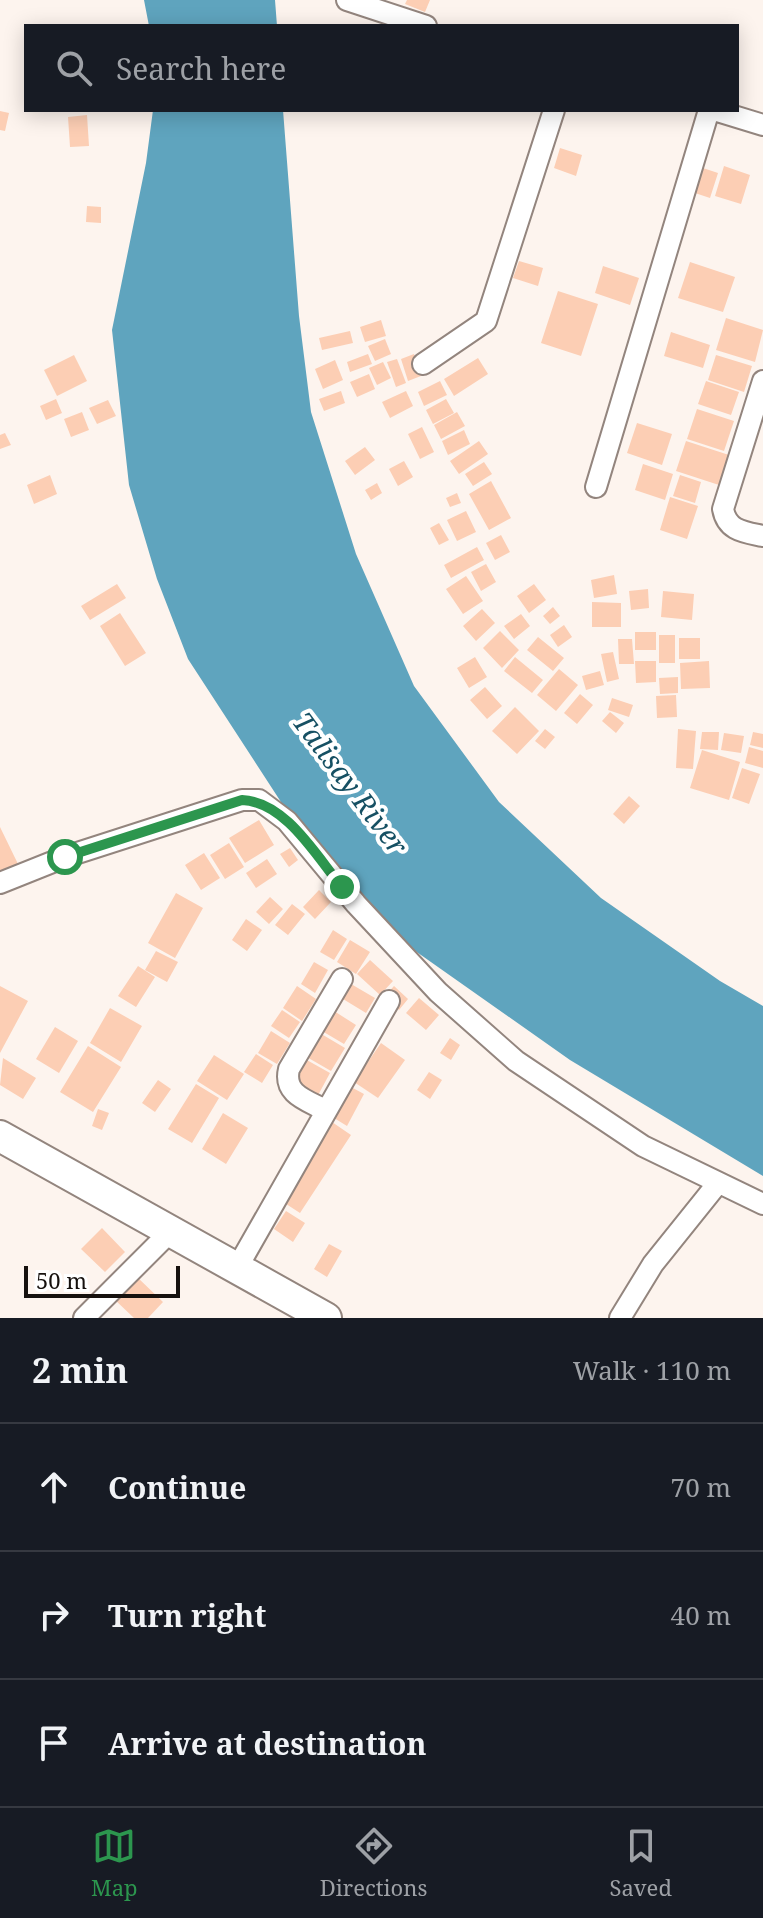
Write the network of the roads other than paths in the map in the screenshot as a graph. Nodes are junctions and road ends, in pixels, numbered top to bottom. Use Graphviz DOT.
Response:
graph roads {
  1 [pos="347,0"];
  2 [pos="420,24"];
  3 [pos="553,112"];
  4 [pos="711,112"];
  5 [pos="719,112"];
  6 [pos="763,125"];
  7 [pos="423,364"];
  8 [pos="763,381"];
  9 [pos="596,487"];
  10 [pos="763,536"];
  11 [pos="0,883"];
  12 [pos="342,979"];
  13 [pos="389,1001"];
  14 [pos="325,1110"];
  15 [pos="0,1136"];
  16 [pos="718,1183"];
  17 [pos="763,1204"];
  18 [pos="169,1233"];
  19 [pos="237,1268"];
  20 [pos="84,1318"];
  21 [pos="326,1318"];
  22 [pos="620,1318"];
  1 -- 2 [label="street"];
  3 -- 7 [label="street"];
  4 -- 9 [label="street"];
  5 -- 6 [label="street"];
  8 -- 10 [label="street"];
  11 -- 16 [label="street"];
  12 -- 14 [label="street"];
  13 -- 14 [label="street"];
  14 -- 19 [label="street"];
  15 -- 18 [label="main road"];
  16 -- 17 [label="street"];
  16 -- 22 [label="street"];
  18 -- 19 [label="main road"];
  18 -- 20 [label="street"];
  19 -- 21 [label="main road"];
}
